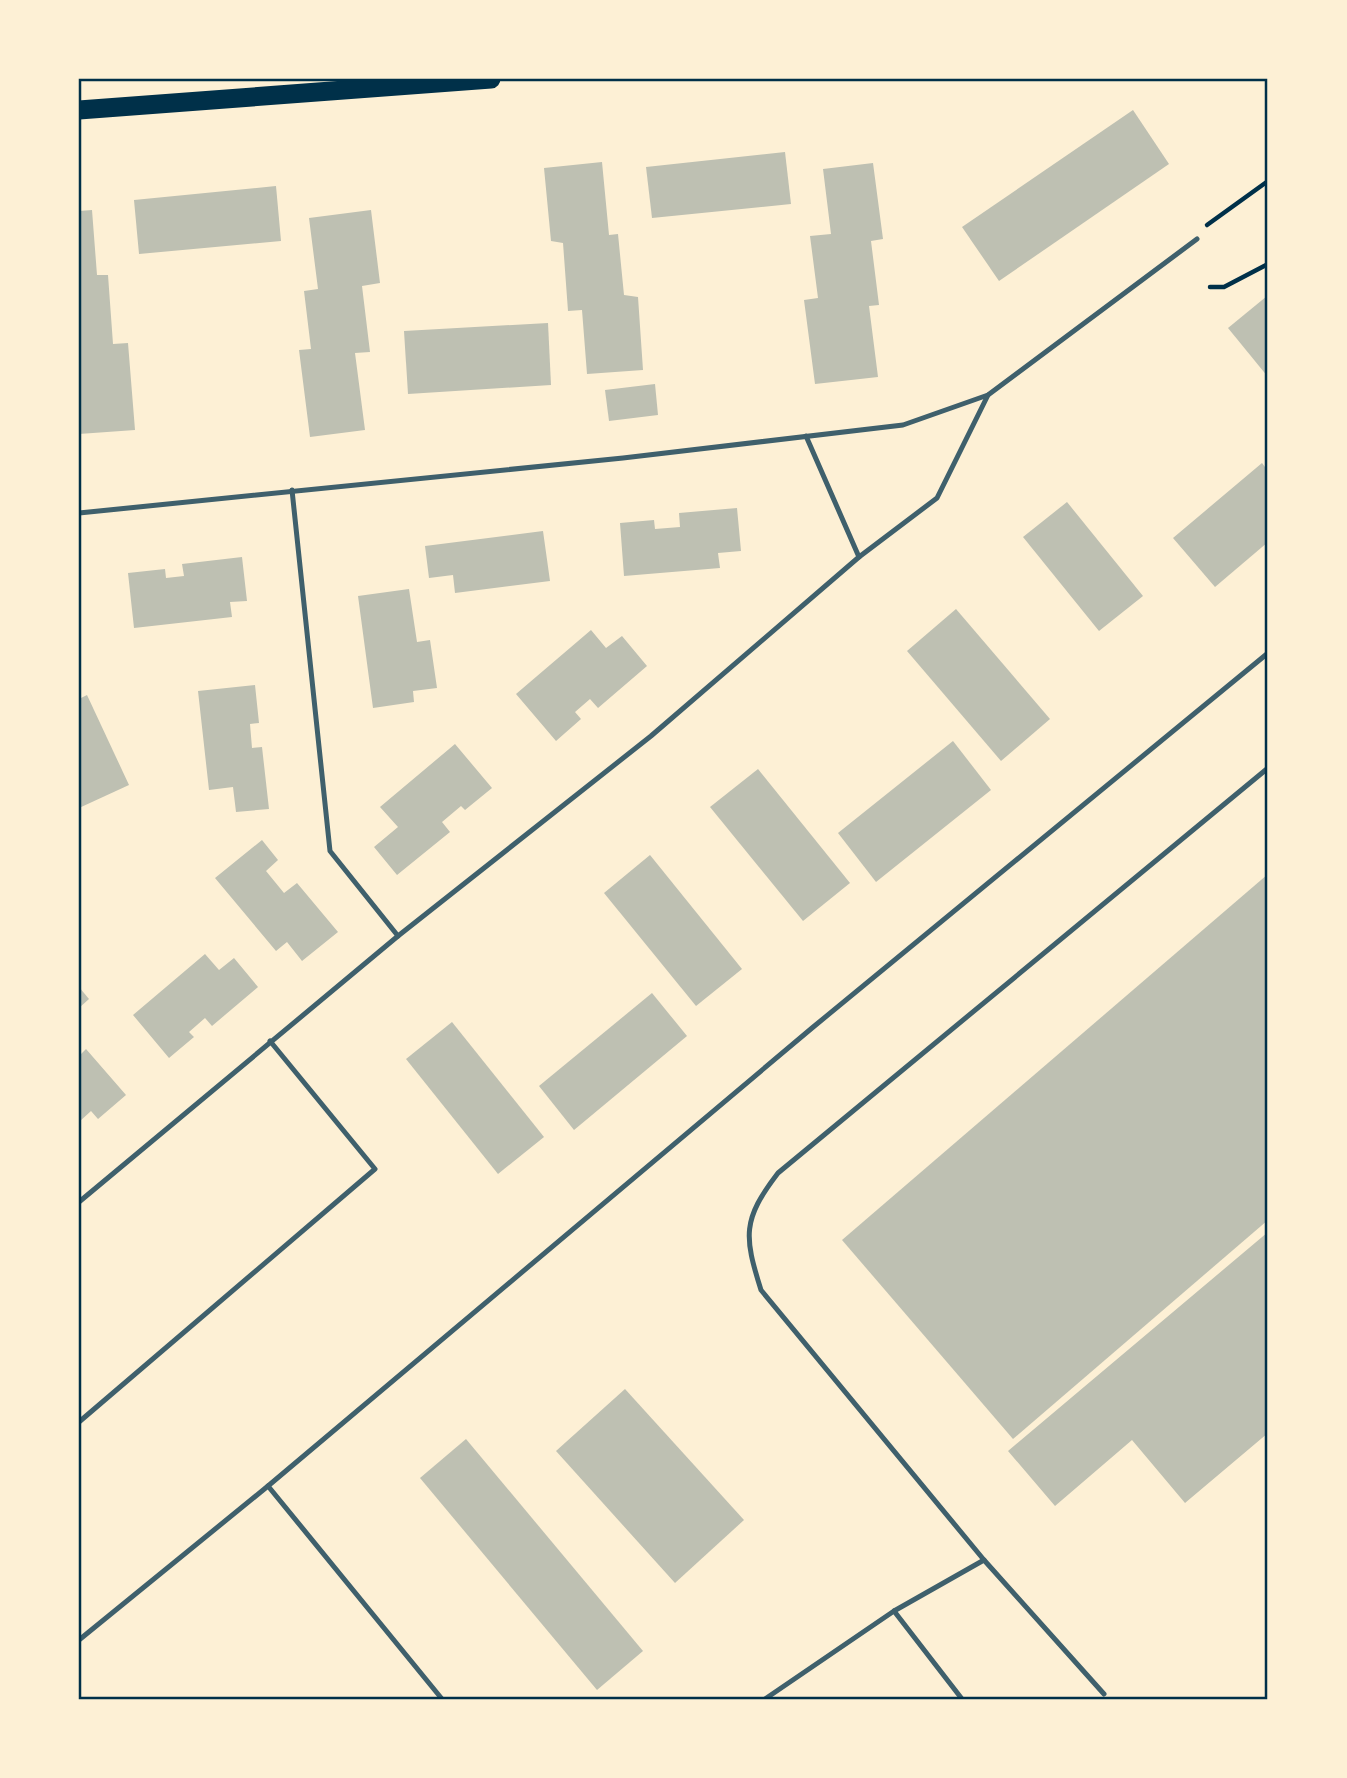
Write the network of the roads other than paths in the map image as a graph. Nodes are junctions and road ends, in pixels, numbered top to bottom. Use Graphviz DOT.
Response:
graph roads {
  1 [pos="491,79"];
  2 [pos="79,110"];
  3 [pos="1197,239"];
  4 [pos="988,395"];
  5 [pos="806,436"];
  6 [pos="292,490"];
  7 [pos="79,513"];
  8 [pos="859,557"];
  9 [pos="1268,653"];
  10 [pos="1268,768"];
  11 [pos="398,936"];
  12 [pos="270,1041"];
  13 [pos="79,1202"];
  14 [pos="79,1422"];
  15 [pos="268,1486"];
  16 [pos="984,1560"];
  17 [pos="894,1611"];
  18 [pos="79,1640"];
  19 [pos="1104,1694"];
  20 [pos="443,1699"];
  21 [pos="765,1699"];
  22 [pos="962,1699"];
  1 -- 2 [label="highway"];
  3 -- 4 [label="lane"];
  4 -- 5 [label="lane"];
  4 -- 8 [label="lane"];
  5 -- 6 [label="lane"];
  5 -- 8 [label="lane"];
  6 -- 7 [label="lane"];
  6 -- 11 [label="lane"];
  8 -- 11 [label="lane"];
  9 -- 15 [label="lane"];
  10 -- 16 [label="lane"];
  11 -- 12 [label="lane"];
  12 -- 13 [label="lane"];
  12 -- 14 [label="lane"];
  15 -- 18 [label="lane"];
  15 -- 20 [label="lane"];
  16 -- 17 [label="lane"];
  16 -- 19 [label="lane"];
  17 -- 21 [label="lane"];
  17 -- 22 [label="lane"];
}
